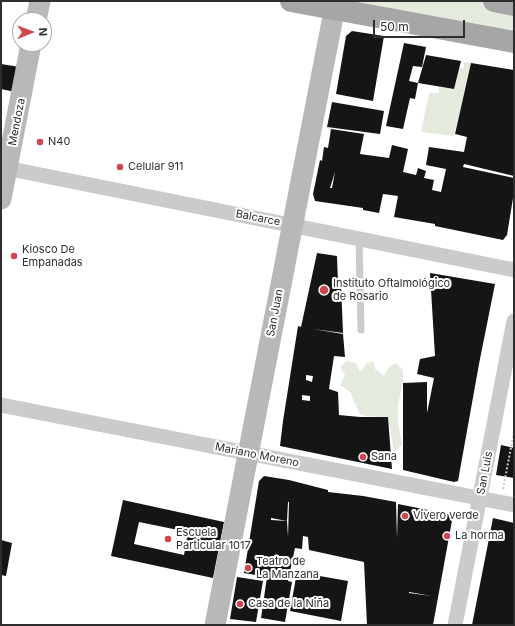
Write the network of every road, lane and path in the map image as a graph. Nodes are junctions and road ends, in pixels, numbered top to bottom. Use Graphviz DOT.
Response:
graph roads {
  1 [pos="40,1"];
  2 [pos="291,1"];
  3 [pos="494,1"];
  4 [pos="335,5"];
  5 [pos="514,5"];
  6 [pos="38,12"];
  7 [pos="514,42"];
  8 [pos="29,52"];
  9 [pos="4,168"];
  10 [pos="1,199"];
  11 [pos="292,225"];
  12 [pos="359,238"];
  13 [pos="514,270"];
  14 [pos="514,321"];
  15 [pos="361,330"];
  16 [pos="1,405"];
  17 [pos="514,432"];
  18 [pos="248,453"];
  19 [pos="480,498"];
  20 [pos="508,504"];
  21 [pos="215,625"];
  22 [pos="455,625"];
  1 -- 6 [label="main road"];
  2 -- 4 [label="main road"];
  3 -- 5 [label="main road"];
  4 -- 7 [label="main road"];
  4 -- 11 [label="main road, San Juan"];
  8 -- 9 [label="main road, Mendoza"];
  9 -- 10 [label="main road, Mendoza"];
  9 -- 11 [label="street, Balcarce"];
  11 -- 12 [label="street, Balcarce"];
  11 -- 18 [label="main road, San Juan"];
  12 -- 13 [label="street, Balcarce"];
  12 -- 15 [label="lane"];
  14 -- 19 [label="street, San Luis"];
  16 -- 18 [label="street, Mariano Moreno"];
  17 -- 20 [label="path"];
  18 -- 19 [label="street, Mariano Moreno"];
  18 -- 21 [label="main road, San Juan"];
  19 -- 20 [label="street, Mariano Moreno"];
  19 -- 22 [label="street, San Luis"];
}
